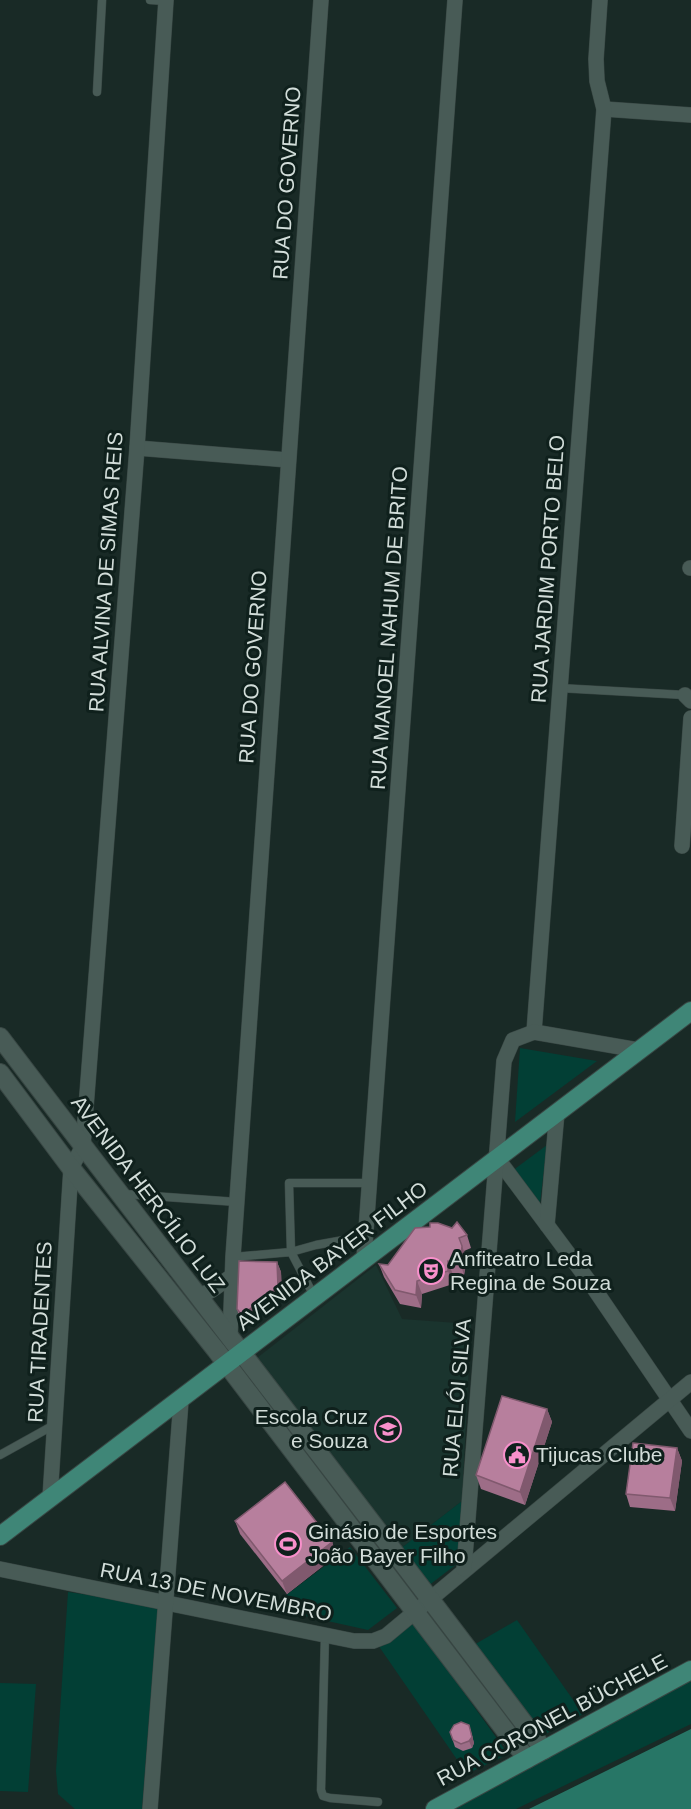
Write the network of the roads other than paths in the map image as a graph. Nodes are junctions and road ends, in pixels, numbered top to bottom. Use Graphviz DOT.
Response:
graph roads {
  1 [pos="102,0"];
  2 [pos="150,0"];
  3 [pos="321,0"];
  4 [pos="455,0"];
  5 [pos="600,0"];
  6 [pos="166,1"];
  7 [pos="97,92"];
  8 [pos="604,110"];
  9 [pos="691,115"];
  10 [pos="137,448"];
  11 [pos="288,460"];
  12 [pos="560,688"];
  13 [pos="688,698"];
  14 [pos="691,718"];
  15 [pos="682,846"];
  16 [pos="691,1011"];
  17 [pos="534,1032"];
  18 [pos="0,1036"];
  19 [pos="638,1050"];
  20 [pos="0,1073"];
  21 [pos="557,1112"];
  22 [pos="83,1146"];
  23 [pos="496,1158"];
  24 [pos="71,1168"];
  25 [pos="370,1184"];
  26 [pos="120,1194"];
  27 [pos="237,1202"];
  28 [pos="547,1225"];
  29 [pos="366,1236"];
  30 [pos="291,1252"];
  31 [pos="233,1257"];
  32 [pos="364,1258"];
  33 [pos="232,1276"];
  34 [pos="314,1296"];
  35 [pos="198,1297"];
  36 [pos="233,1352"];
  37 [pos="691,1382"];
  38 [pos="671,1399"];
  39 [pos="181,1401"];
  40 [pos="56,1424"];
  41 [pos="691,1431"];
  42 [pos="0,1455"];
  43 [pos="50,1498"];
  44 [pos="0,1536"];
  45 [pos="0,1569"];
  46 [pos="464,1569"];
  47 [pos="430,1598"];
  48 [pos="166,1603"];
  49 [pos="414,1612"];
  50 [pos="325,1635"];
  51 [pos="691,1670"];
  52 [pos="544,1750"];
  53 [pos="527,1759"];
  54 [pos="378,1802"];
  55 [pos="150,1809"];
  56 [pos="435,1809"];
  1 -- 7 [label="lane"];
  2 -- 6 [label="lane"];
  3 -- 11 [label="street, RUA DO GOVERNO"];
  4 -- 25 [label="street, RUA MANOEL NAHUM DE BRITO"];
  5 -- 8 [label="street, RUA JARDIM PORTO BELO"];
  6 -- 10 [label="street, RUA ALVINA DE SIMAS REIS"];
  8 -- 9 [label="street"];
  8 -- 12 [label="street, RUA JARDIM PORTO BELO"];
  10 -- 11 [label="street"];
  10 -- 22 [label="street, RUA ALVINA DE SIMAS REIS"];
  11 -- 27 [label="street, RUA DO GOVERNO"];
  12 -- 13 [label="lane"];
  12 -- 17 [label="street, RUA JARDIM PORTO BELO"];
  14 -- 15 [label="street"];
  16 -- 19 [label="main road, AVENIDA BAYER FILHO"];
  17 -- 19 [label="street"];
  17 -- 23 [label="street, RUA ELÓI SILVA"];
  18 -- 22 [label="street, AVENIDA HERCÍLIO LUZ"];
  19 -- 21 [label="main road, AVENIDA BAYER FILHO"];
  20 -- 24 [label="street, AVENIDA HERCÍLIO LUZ"];
  21 -- 23 [label="main road, AVENIDA BAYER FILHO"];
  21 -- 28 [label="street"];
  22 -- 24 [label="street"];
  22 -- 26 [label="street, AVENIDA HERCÍLIO LUZ"];
  23 -- 28 [label="street"];
  23 -- 32 [label="main road, AVENIDA BAYER FILHO"];
  23 -- 46 [label="street, RUA ELÓI SILVA"];
  24 -- 36 [label="street, AVENIDA HERCÍLIO LUZ"];
  24 -- 40 [label="street, RUA TIRADENTES"];
  25 -- 29 [label="street, RUA MANOEL NAHUM DE BRITO"];
  25 -- 30 [label="lane"];
  26 -- 27 [label="lane"];
  26 -- 35 [label="street, AVENIDA HERCÍLIO LUZ"];
  27 -- 31 [label="street, RUA DO GOVERNO"];
  28 -- 38 [label="street"];
  29 -- 30 [label="lane"];
  29 -- 32 [label="street, RUA MANOEL NAHUM DE BRITO"];
  30 -- 31 [label="lane"];
  30 -- 34 [label="lane"];
  31 -- 33 [label="street, RUA DO GOVERNO"];
  32 -- 34 [label="main road, AVENIDA BAYER FILHO"];
  33 -- 35 [label="street"];
  33 -- 36 [label="street, RUA DO GOVERNO"];
  34 -- 36 [label="main road, AVENIDA BAYER FILHO"];
  35 -- 36 [label="street, AVENIDA HERCÍLIO LUZ"];
  36 -- 39 [label="main road, AVENIDA BAYER FILHO"];
  36 -- 47 [label="street, AVENIDA HERCÍLIO LUZ"];
  36 -- 49 [label="street, AVENIDA HERCÍLIO LUZ"];
  37 -- 38 [label="street, RUA 13 DE NOVEMBRO"];
  38 -- 41 [label="street"];
  38 -- 46 [label="street, RUA 13 DE NOVEMBRO"];
  39 -- 43 [label="main road, AVENIDA BAYER FILHO"];
  39 -- 48 [label="street"];
  40 -- 42 [label="lane"];
  40 -- 43 [label="street, RUA TIRADENTES"];
  43 -- 44 [label="main road, AVENIDA BAYER FILHO"];
  45 -- 48 [label="street, RUA 13 DE NOVEMBRO"];
  46 -- 47 [label="street, RUA 13 DE NOVEMBRO"];
  47 -- 49 [label="street, RUA 13 DE NOVEMBRO"];
  47 -- 52 [label="street, AVENIDA HERCÍLIO LUZ"];
  48 -- 50 [label="street, RUA 13 DE NOVEMBRO"];
  48 -- 55 [label="street"];
  49 -- 50 [label="street, RUA 13 DE NOVEMBRO"];
  49 -- 53 [label="street, AVENIDA HERCÍLIO LUZ"];
  50 -- 54 [label="lane"];
  51 -- 52 [label="main road, RUA CORONEL BÜCHELE"];
  52 -- 53 [label="main road, RUA CORONEL BÜCHELE"];
  53 -- 56 [label="main road, RUA CORONEL BÜCHELE"];
}
